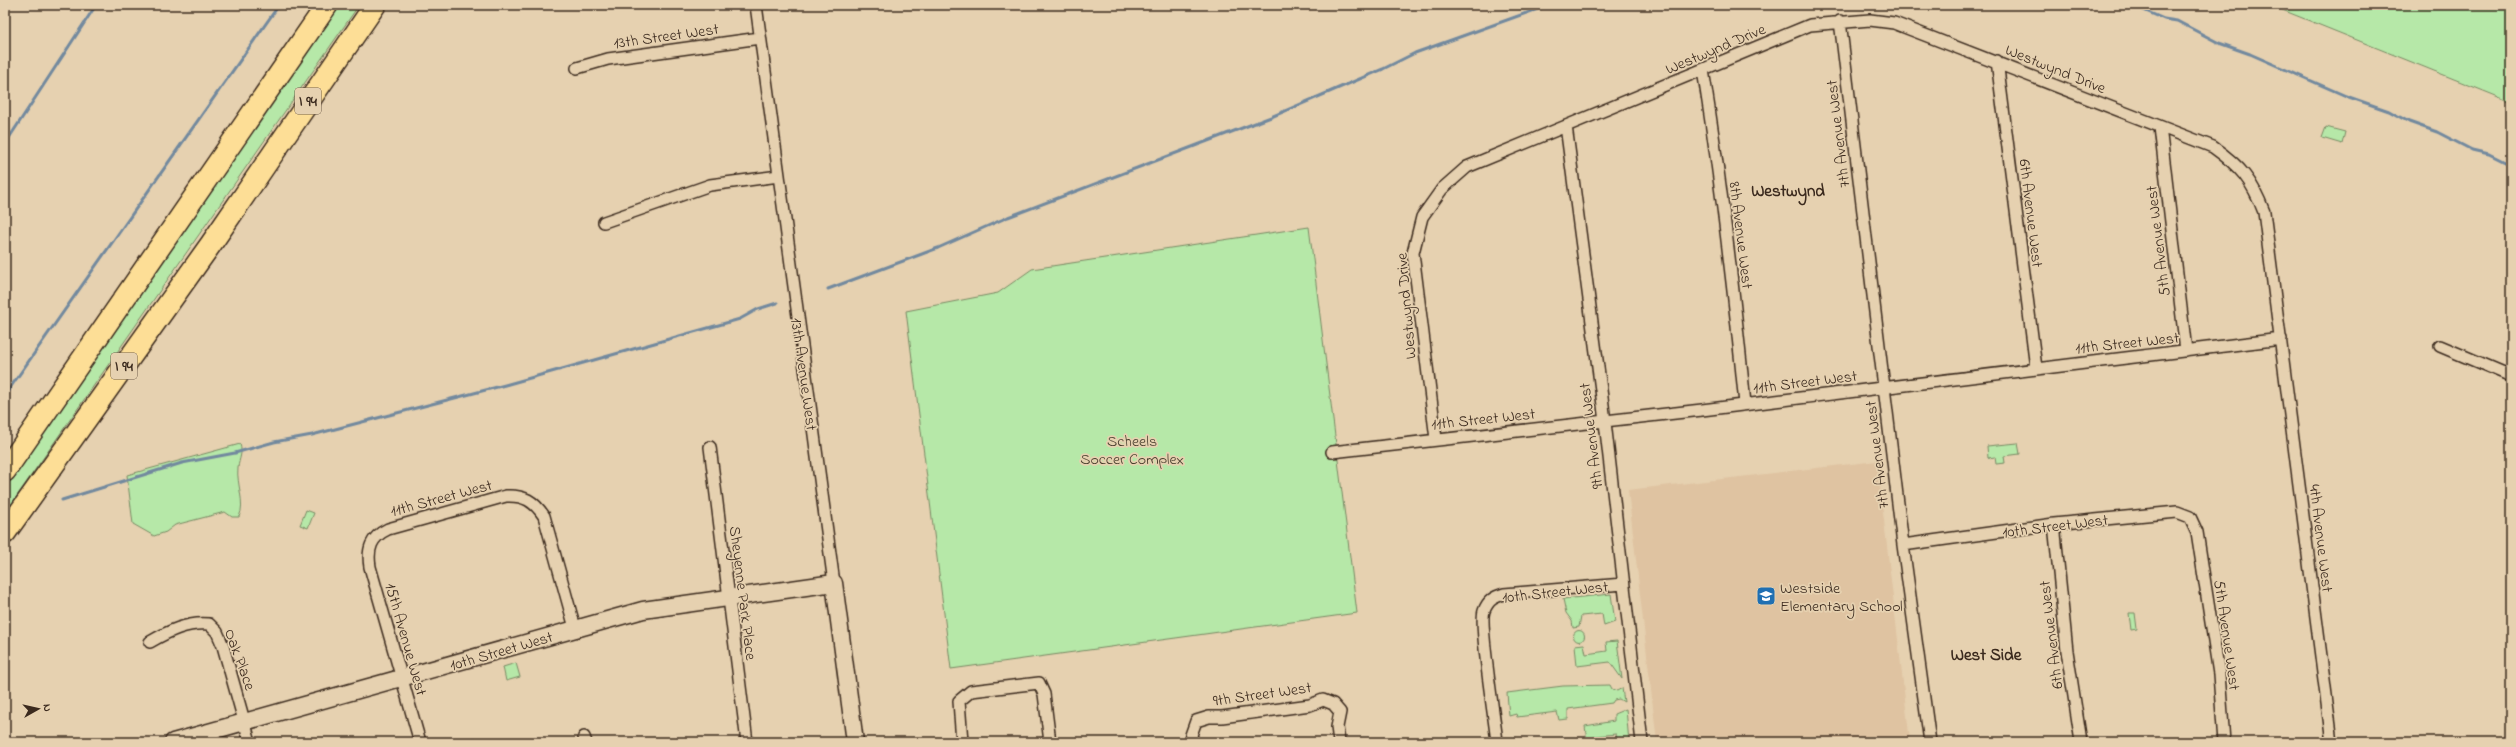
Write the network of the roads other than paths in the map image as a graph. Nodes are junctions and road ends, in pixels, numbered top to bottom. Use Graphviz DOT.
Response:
graph roads {
  1 [pos="327,5"];
  2 [pos="375,5"];
  3 [pos="756,5"];
  4 [pos="1840,21"];
  5 [pos="760,38"];
  6 [pos="1996,61"];
  7 [pos="577,68"];
  8 [pos="1702,70"];
  9 [pos="1566,126"];
  10 [pos="2160,127"];
  11 [pos="778,176"];
  12 [pos="604,222"];
  13 [pos="2281,339"];
  14 [pos="2440,346"];
  15 [pos="2186,352"];
  16 [pos="2036,368"];
  17 [pos="2511,376"];
  18 [pos="1884,387"];
  19 [pos="1745,404"];
  20 [pos="1605,421"];
  21 [pos="1436,439"];
  22 [pos="710,447"];
  23 [pos="1332,452"];
  24 [pos="5,471"];
  25 [pos="2054,524"];
  26 [pos="2198,532"];
  27 [pos="5,533"];
  28 [pos="371,544"];
  29 [pos="1903,545"];
  30 [pos="834,583"];
  31 [pos="1623,584"];
  32 [pos="729,597"];
  33 [pos="575,628"];
  34 [pos="150,642"];
  35 [pos="402,678"];
  36 [pos="245,722"];
  37 [pos="173,742"];
  38 [pos="250,742"];
  39 [pos="420,742"];
  40 [pos="747,742"];
  41 [pos="855,742"];
  42 [pos="962,742"];
  43 [pos="1050,742"];
  44 [pos="1193,742"];
  45 [pos="1339,742"];
  46 [pos="1497,742"];
  47 [pos="1642,742"];
  48 [pos="1930,742"];
  49 [pos="2080,742"];
  50 [pos="2224,742"];
  51 [pos="2332,742"];
  1 -- 24 [label="highway, I 94"];
  2 -- 27 [label="highway, I 94"];
  3 -- 5 [label="street, 13th Avenue West"];
  4 -- 6 [label="street, Westwynd Drive"];
  4 -- 8 [label="street, Westwynd Drive"];
  4 -- 18 [label="street, 7th Avenue West"];
  5 -- 7 [label="street, 13th Street West"];
  5 -- 11 [label="street, 13th Avenue West"];
  6 -- 10 [label="street, Westwynd Drive"];
  6 -- 16 [label="street, 6th Avenue West"];
  8 -- 9 [label="street, Westwynd Drive"];
  8 -- 19 [label="street, 8th Avenue West"];
  9 -- 20 [label="street, 9th Avenue West"];
  9 -- 21 [label="street, Westwynd Drive"];
  10 -- 13 [label="street, Westwynd Drive"];
  10 -- 15 [label="street, 5th Avenue West"];
  11 -- 12 [label="street"];
  11 -- 30 [label="street, 13th Avenue West"];
  13 -- 15 [label="street, 11th Street West"];
  13 -- 51 [label="street, 4th Avenue West"];
  14 -- 17 [label="street"];
  15 -- 16 [label="street, 11th Street West"];
  16 -- 18 [label="street, 11th Street West"];
  18 -- 19 [label="street, 11th Street West"];
  18 -- 29 [label="street, 7th Avenue West"];
  19 -- 20 [label="street, 11th Street West"];
  20 -- 21 [label="street, 11th Street West"];
  20 -- 31 [label="street, 9th Avenue West"];
  21 -- 23 [label="street, 11th Street West"];
  22 -- 32 [label="street, Sheyenne Park Place"];
  25 -- 26 [label="street, 10th Street West"];
  25 -- 29 [label="street, 10th Street West"];
  25 -- 49 [label="street, 6th Avenue West"];
  26 -- 50 [label="street, 5th Avenue West"];
  28 -- 33 [label="street, 11th Street West"];
  28 -- 35 [label="street, 15th Avenue West"];
  29 -- 48 [label="street, 7th Avenue West"];
  30 -- 32 [label="street, 10th Street West"];
  30 -- 41 [label="street, 13th Avenue West"];
  31 -- 46 [label="street, 10th Street West"];
  31 -- 47 [label="street, 9th Avenue West"];
  32 -- 33 [label="street, 10th Street West"];
  32 -- 40 [label="street, Sheyenne Park Place"];
  33 -- 35 [label="street, 10th Street West"];
  34 -- 36 [label="street, Oak Place"];
  35 -- 36 [label="street, 10th Street West"];
  35 -- 39 [label="street, 15th Avenue West"];
  36 -- 37 [label="street, 10th Street West"];
  36 -- 38 [label="street"];
  42 -- 43 [label="street"];
  44 -- 45 [label="street, 9th Street West"];
}
